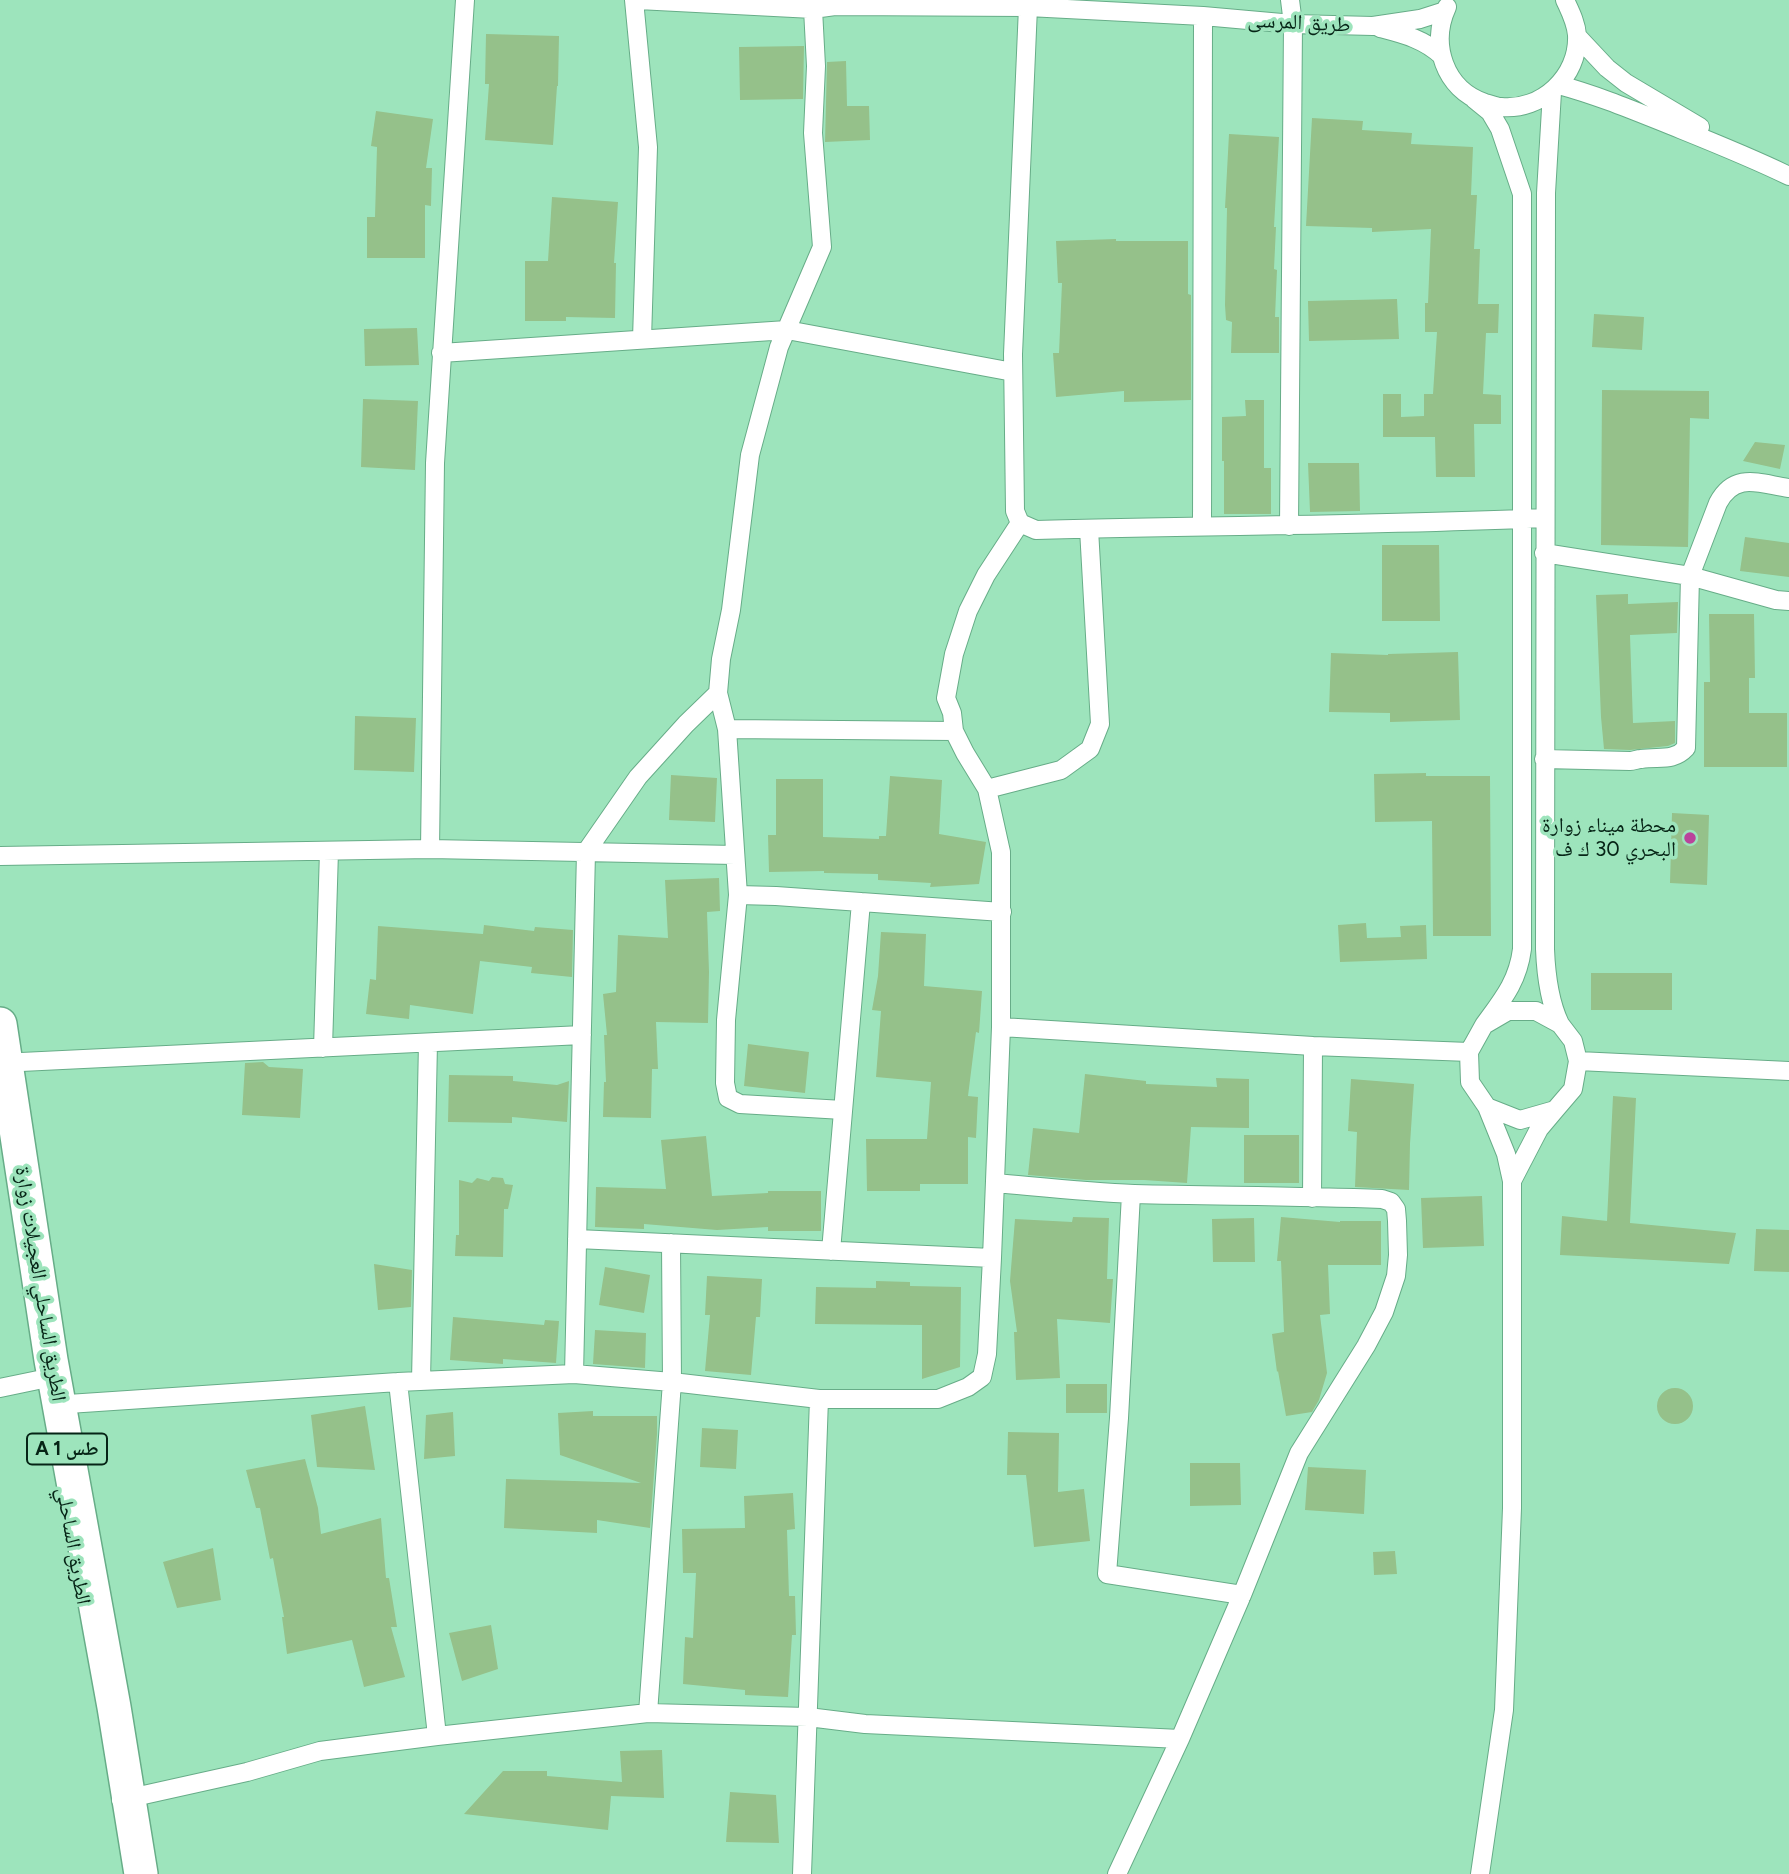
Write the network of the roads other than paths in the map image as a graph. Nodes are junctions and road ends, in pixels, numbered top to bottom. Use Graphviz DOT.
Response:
graph roads {
  1 [pos="465,0"];
  2 [pos="636,0"];
  3 [pos="1290,0"];
  4 [pos="1565,0"];
  5 [pos="835,3"];
  6 [pos="1060,4"];
  7 [pos="1448,5"];
  8 [pos="1028,6"];
  9 [pos="813,9"];
  10 [pos="1203,16"];
  11 [pos="1293,24"];
  12 [pos="1373,26"];
  13 [pos="1577,36"];
  14 [pos="1442,56"];
  15 [pos="1555,88"];
  16 [pos="1474,99"];
  17 [pos="1745,155"];
  18 [pos="1789,176"];
  19 [pos="787,330"];
  20 [pos="642,340"];
  21 [pos="441,353"];
  22 [pos="1013,373"];
  23 [pos="1789,488"];
  24 [pos="1544,518"];
  25 [pos="1522,519"];
  26 [pos="1020,523"];
  27 [pos="1202,526"];
  28 [pos="1289,526"];
  29 [pos="1089,529"];
  30 [pos="1544,553"];
  31 [pos="1690,576"];
  32 [pos="1789,601"];
  33 [pos="718,693"];
  34 [pos="727,729"];
  35 [pos="954,731"];
  36 [pos="1544,759"];
  37 [pos="987,789"];
  38 [pos="430,849"];
  39 [pos="329,850"];
  40 [pos="586,852"];
  41 [pos="735,855"];
  42 [pos="0,856"];
  43 [pos="738,895"];
  44 [pos="861,902"];
  45 [pos="1002,912"];
  46 [pos="0,1024"];
  47 [pos="1560,1024"];
  48 [pos="1484,1025"];
  49 [pos="1001,1027"];
  50 [pos="582,1035"];
  51 [pos="428,1043"];
  52 [pos="1313,1046"];
  53 [pos="323,1048"];
  54 [pos="1469,1052"];
  55 [pos="1578,1061"];
  56 [pos="1789,1071"];
  57 [pos="2,1073"];
  58 [pos="1487,1107"];
  59 [pos="843,1110"];
  60 [pos="1555,1110"];
  61 [pos="1512,1181"];
  62 [pos="995,1183"];
  63 [pos="1132,1194"];
  64 [pos="1312,1198"];
  65 [pos="577,1239"];
  66 [pos="671,1243"];
  67 [pos="831,1251"];
  68 [pos="992,1258"];
  69 [pos="574,1374"];
  70 [pos="421,1381"];
  71 [pos="398,1382"];
  72 [pos="672,1382"];
  73 [pos="0,1388"];
  74 [pos="50,1396"];
  75 [pos="819,1399"];
  76 [pos="1242,1595"];
  77 [pos="648,1713"];
  78 [pos="808,1717"];
  79 [pos="437,1736"];
  80 [pos="1180,1739"];
  81 [pos="123,1799"];
  82 [pos="131,1874"];
  83 [pos="141,1874"];
  84 [pos="802,1874"];
  85 [pos="1116,1874"];
  86 [pos="1480,1874"];
  1 -- 21 [label="street"];
  2 -- 9 [label="street, طريق المرسى"];
  2 -- 20 [label="street"];
  3 -- 11 [label="street"];
  4 -- 13 [label="street"];
  5 -- 8 [label="street, طريق المرسى"];
  5 -- 9 [label="street, طريق المرسى"];
  6 -- 8 [label="street, طريق المرسى"];
  6 -- 10 [label="street, طريق المرسى"];
  7 -- 12 [label="street, طريق المرسى"];
  7 -- 14 [label="street"];
  8 -- 22 [label="street"];
  9 -- 19 [label="street"];
  10 -- 11 [label="street, طريق المرسى"];
  10 -- 27 [label="street"];
  11 -- 12 [label="street, طريق المرسى"];
  11 -- 28 [label="street"];
  12 -- 14 [label="street, طريق المرسى"];
  13 -- 15 [label="street"];
  13 -- 17 [label="street"];
  14 -- 16 [label="street"];
  15 -- 16 [label="street"];
  15 -- 17 [label="street"];
  15 -- 24 [label="street"];
  16 -- 25 [label="street"];
  17 -- 18 [label="street"];
  19 -- 20 [label="street"];
  19 -- 22 [label="street"];
  19 -- 33 [label="street"];
  20 -- 21 [label="street"];
  21 -- 38 [label="street"];
  22 -- 26 [label="street"];
  23 -- 31 [label="street"];
  24 -- 25 [label="street"];
  24 -- 30 [label="street"];
  25 -- 28 [label="street"];
  25 -- 48 [label="street"];
  26 -- 29 [label="street"];
  26 -- 35 [label="street"];
  27 -- 28 [label="street"];
  27 -- 29 [label="street"];
  29 -- 37 [label="street"];
  30 -- 31 [label="street"];
  30 -- 36 [label="street"];
  31 -- 32 [label="street"];
  31 -- 36 [label="street"];
  33 -- 34 [label="street"];
  33 -- 40 [label="street"];
  34 -- 35 [label="street"];
  34 -- 41 [label="street"];
  35 -- 37 [label="street"];
  36 -- 47 [label="street"];
  37 -- 45 [label="street"];
  38 -- 39 [label="street"];
  38 -- 40 [label="street"];
  39 -- 42 [label="street"];
  39 -- 53 [label="street"];
  40 -- 41 [label="street"];
  40 -- 50 [label="street"];
  41 -- 43 [label="street"];
  43 -- 44 [label="street"];
  43 -- 59 [label="street"];
  44 -- 45 [label="street"];
  44 -- 59 [label="street"];
  45 -- 49 [label="street"];
  46 -- 57 [label="highway, A 1 طس"];
  47 -- 48 [label="street"];
  47 -- 55 [label="street"];
  48 -- 54 [label="street"];
  49 -- 52 [label="street"];
  49 -- 62 [label="street"];
  50 -- 51 [label="street"];
  50 -- 65 [label="street"];
  51 -- 53 [label="street"];
  51 -- 70 [label="street"];
  52 -- 54 [label="street"];
  52 -- 64 [label="street"];
  53 -- 57 [label="street"];
  54 -- 58 [label="street"];
  55 -- 56 [label="street"];
  55 -- 60 [label="street"];
  57 -- 74 [label="highway, الطريق الساحلي / A 1 طس"];
  58 -- 60 [label="street"];
  58 -- 61 [label="street"];
  59 -- 67 [label="street"];
  60 -- 61 [label="street"];
  61 -- 86 [label="street"];
  62 -- 63 [label="street"];
  62 -- 68 [label="street"];
  63 -- 64 [label="street"];
  63 -- 76 [label="street"];
  64 -- 76 [label="street"];
  65 -- 66 [label="street"];
  65 -- 69 [label="street"];
  66 -- 67 [label="street"];
  66 -- 72 [label="street"];
  67 -- 68 [label="street"];
  68 -- 75 [label="street"];
  69 -- 70 [label="street"];
  69 -- 72 [label="street"];
  70 -- 71 [label="street"];
  71 -- 74 [label="street"];
  71 -- 79 [label="street"];
  72 -- 75 [label="street"];
  72 -- 77 [label="street"];
  73 -- 74 [label="street"];
  74 -- 81 [label="highway, الطريق الساحلي / A 1 طس"];
  75 -- 78 [label="street"];
  76 -- 80 [label="street"];
  77 -- 78 [label="street"];
  77 -- 79 [label="street"];
  78 -- 80 [label="street"];
  78 -- 84 [label="street"];
  79 -- 81 [label="street"];
  80 -- 85 [label="street"];
  81 -- 82 [label="highway, الطريق الساحلي / A 1 طس"];
  81 -- 83 [label="highway, A 1 طس"];
}
